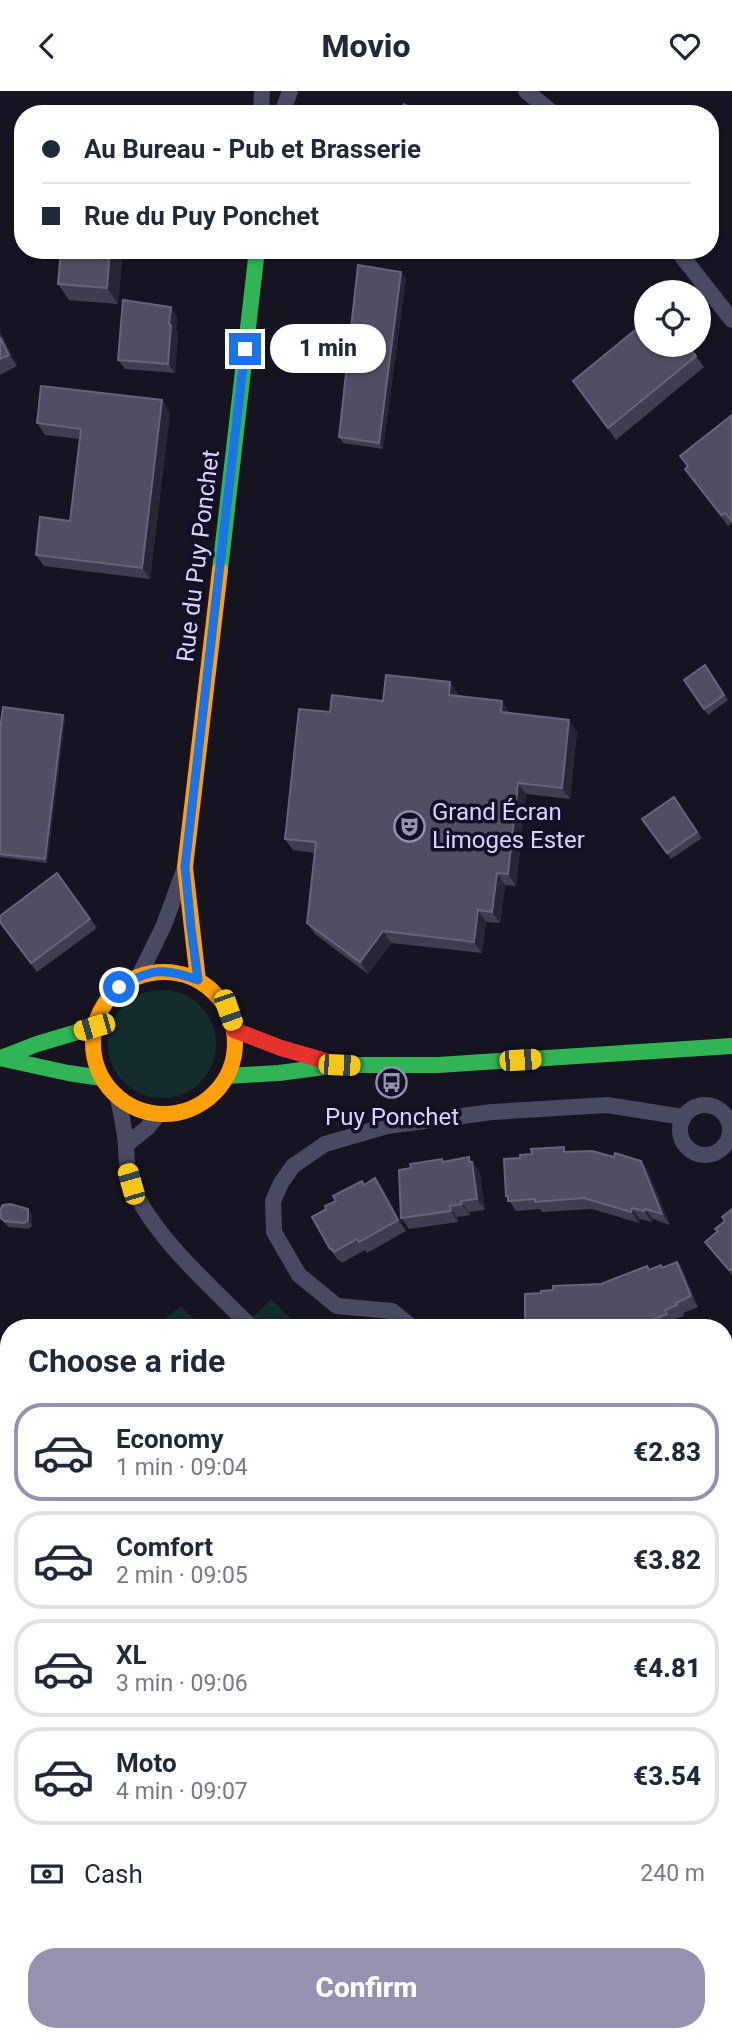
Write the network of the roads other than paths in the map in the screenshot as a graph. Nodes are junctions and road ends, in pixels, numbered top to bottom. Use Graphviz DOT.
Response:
graph roads {
  1 [pos="526,91"];
  2 [pos="543,105"];
  3 [pos="256,259"];
  4 [pos="684,259"];
  5 [pos="732,320"];
  6 [pos="185,867"];
  7 [pos="139,975"];
  8 [pos="198,980"];
  9 [pos="94,1027"];
  10 [pos="234,1030"];
  11 [pos="732,1047"];
  12 [pos="1,1058"];
  13 [pos="339,1065"];
  14 [pos="227,1076"];
  15 [pos="102,1079"];
  16 [pos="118,1098"];
  17 [pos="158,1115"];
  18 [pos="684,1117"];
  19 [pos="126,1145"];
  20 [pos="244,1319"];
  21 [pos="401,1319"];
  1 -- 2 [label="street"];
  3 -- 6 [label="street, Rue du Puy Ponchet"];
  4 -- 5 [label="street"];
  6 -- 7 [label="street, Rue du Puy Ponchet"];
  6 -- 8 [label="street, Rue du Puy Ponchet"];
  7 -- 8 [label="street"];
  7 -- 9 [label="street"];
  8 -- 10 [label="street"];
  9 -- 12 [label="street"];
  9 -- 15 [label="street"];
  10 -- 13 [label="street"];
  10 -- 14 [label="street"];
  11 -- 13 [label="street"];
  12 -- 15 [label="street"];
  13 -- 14 [label="street"];
  14 -- 17 [label="street"];
  15 -- 16 [label="street"];
  16 -- 17 [label="street"];
  16 -- 19 [label="street"];
  17 -- 19 [label="street"];
  18 -- 21 [label="street"];
  19 -- 20 [label="street"];
}
